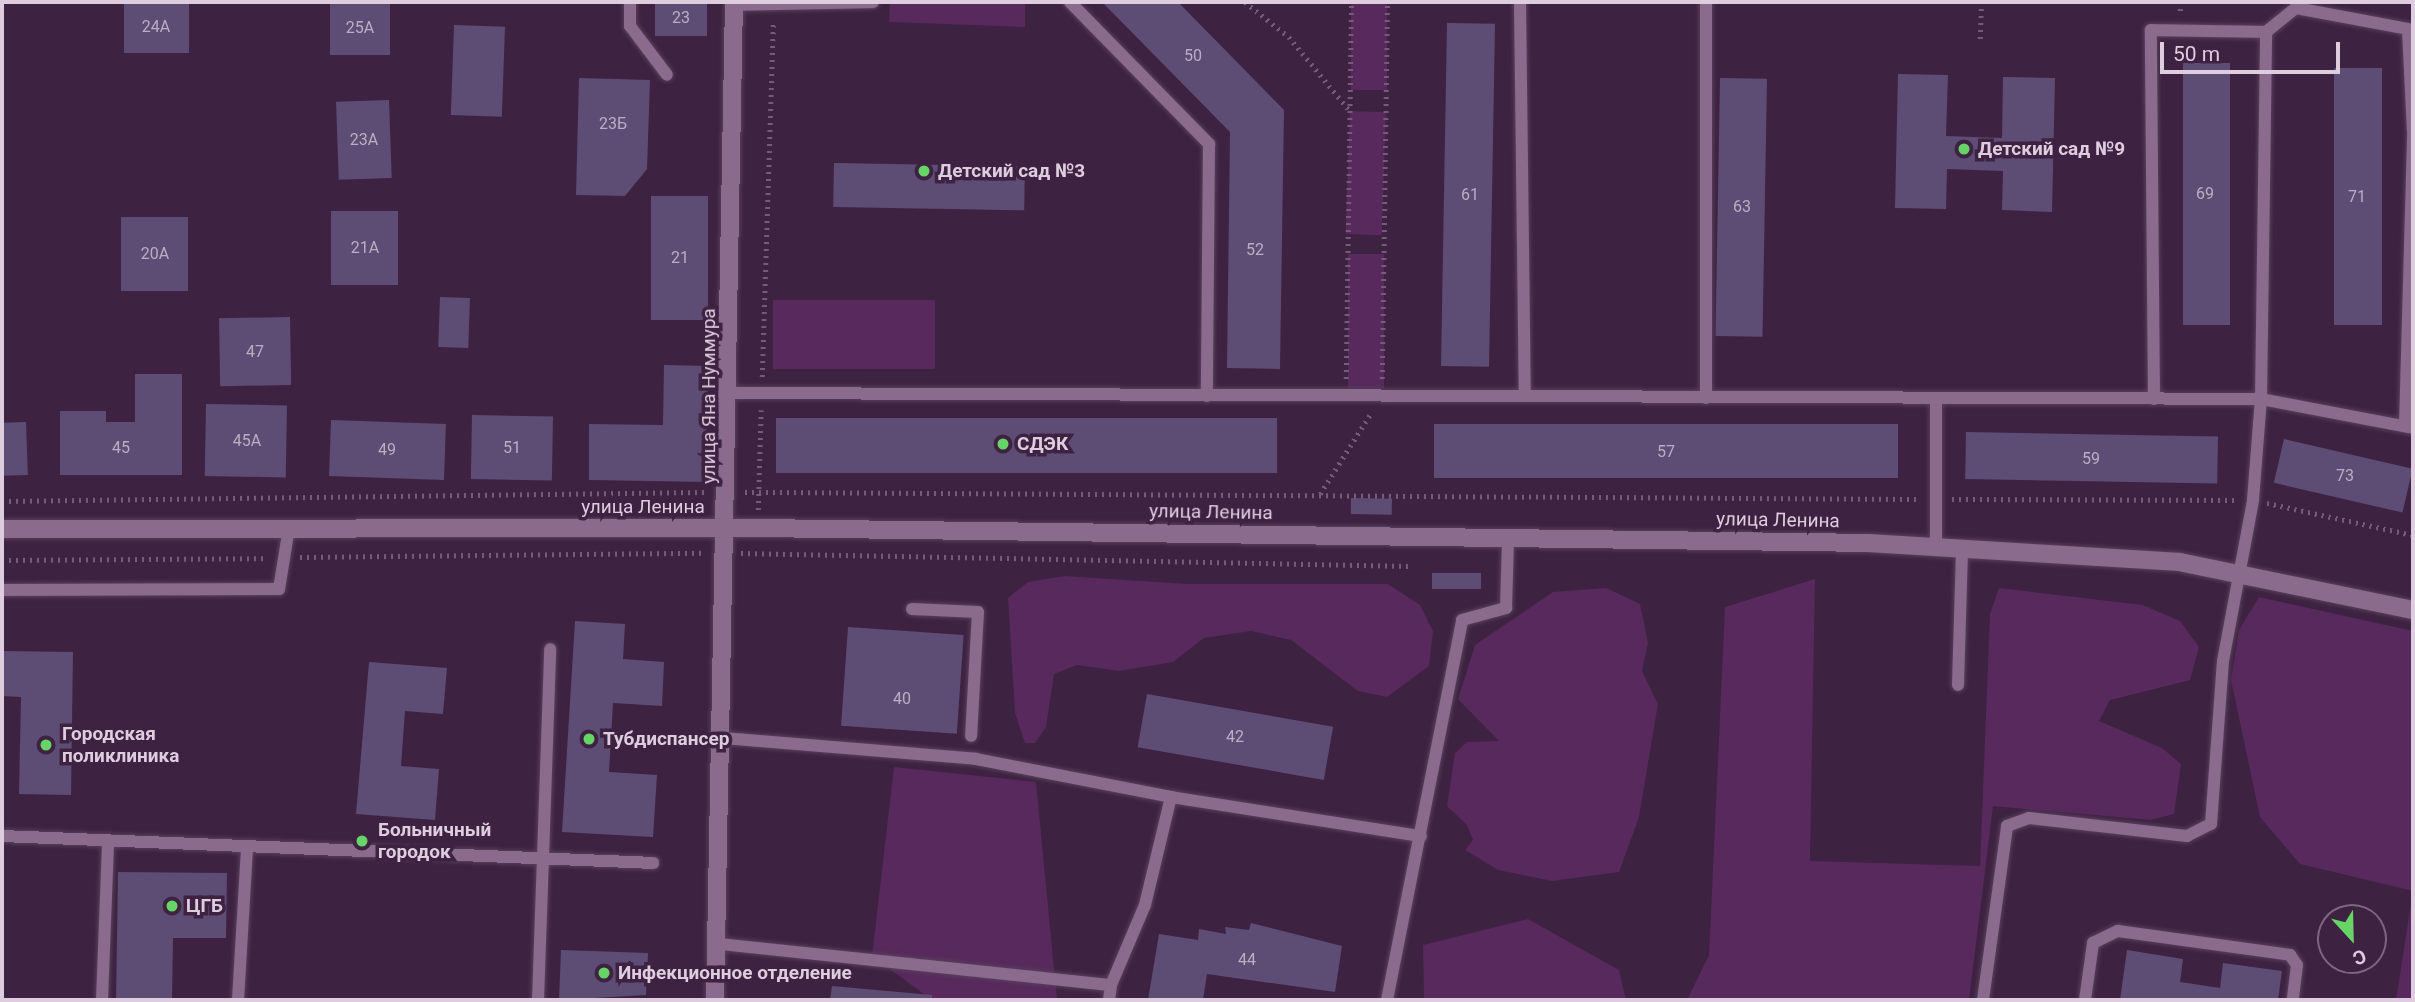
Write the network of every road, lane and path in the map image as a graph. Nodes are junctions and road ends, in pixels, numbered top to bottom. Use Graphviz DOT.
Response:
graph roads {
  1 [pos="630,2"];
  2 [pos="873,2"];
  3 [pos="1070,2"];
  4 [pos="1245,2"];
  5 [pos="1350,2"];
  6 [pos="1387,2"];
  7 [pos="1520,2"];
  8 [pos="1706,2"];
  9 [pos="1980,2"];
  10 [pos="734,3"];
  11 [pos="773,5"];
  12 [pos="2296,5"];
  13 [pos="2411,30"];
  14 [pos="2266,32"];
  15 [pos="1980,39"];
  16 [pos="667,75"];
  17 [pos="1350,111"];
  18 [pos="2413,133"];
  19 [pos="729,393"];
  20 [pos="761,393"];
  21 [pos="1207,396"];
  22 [pos="1346,396"];
  23 [pos="1381,396"];
  24 [pos="1525,396"];
  25 [pos="1706,398"];
  26 [pos="1936,399"];
  27 [pos="2154,399"];
  28 [pos="2261,399"];
  29 [pos="2409,427"];
  30 [pos="729,492"];
  31 [pos="758,492"];
  32 [pos="1320,495"];
  33 [pos="1936,499"];
  34 [pos="2253,500"];
  35 [pos="2,501"];
  36 [pos="289,528"];
  37 [pos="727,528"];
  38 [pos="757,528"];
  39 [pos="2,529"];
  40 [pos="2413,535"];
  41 [pos="1508,539"];
  42 [pos="1936,547"];
  43 [pos="1962,549"];
  44 [pos="2242,574"];
  45 [pos="2,590"];
  46 [pos="912,609"];
  47 [pos="2413,610"];
  48 [pos="550,649"];
  49 [pos="1958,685"];
  50 [pos="971,736"];
  51 [pos="723,738"];
  52 [pos="1171,797"];
  53 [pos="2,836"];
  54 [pos="1421,836"];
  55 [pos="108,842"];
  56 [pos="247,848"];
  57 [pos="544,859"];
  58 [pos="653,863"];
  59 [pos="720,944"];
  60 [pos="1111,985"];
  61 [pos="102,1000"];
  62 [pos="238,1000"];
  63 [pos="538,1000"];
  64 [pos="715,1000"];
  65 [pos="1109,1000"];
  66 [pos="1387,1000"];
  67 [pos="1983,1000"];
  68 [pos="2085,1000"];
  69 [pos="2293,1000"];
  1 -- 16 [label="lane"];
  2 -- 11 [label="lane"];
  3 -- 21 [label="lane"];
  4 -- 17 [label="path"];
  5 -- 17 [label="path"];
  6 -- 23 [label="path"];
  7 -- 24 [label="lane"];
  8 -- 25 [label="lane"];
  9 -- 15 [label="path"];
  10 -- 11 [label="lane"];
  10 -- 19 [label="main road, улица Яна Нуммура"];
  11 -- 20 [label="path"];
  12 -- 13 [label="lane"];
  12 -- 14 [label="lane"];
  13 -- 18 [label="lane"];
  14 -- 27 [label="lane"];
  14 -- 28 [label="lane"];
  17 -- 22 [label="path"];
  18 -- 29 [label="lane"];
  19 -- 20 [label="lane"];
  19 -- 30 [label="main road, улица Яна Нуммура"];
  20 -- 21 [label="lane"];
  20 -- 31 [label="path"];
  21 -- 22 [label="lane"];
  22 -- 23 [label="lane"];
  23 -- 24 [label="lane"];
  23 -- 32 [label="path"];
  24 -- 25 [label="lane"];
  25 -- 26 [label="lane"];
  26 -- 27 [label="lane"];
  26 -- 33 [label="lane"];
  27 -- 28 [label="lane"];
  28 -- 29 [label="lane"];
  28 -- 34 [label="lane"];
  30 -- 31 [label="path"];
  30 -- 35 [label="path"];
  30 -- 37 [label="main road, улица Яна Нуммура"];
  31 -- 32 [label="path"];
  31 -- 38 [label="path"];
  32 -- 33 [label="path"];
  33 -- 34 [label="path"];
  33 -- 42 [label="lane"];
  34 -- 40 [label="path"];
  34 -- 44 [label="lane"];
  36 -- 37 [label="main road, улица Ленина"];
  36 -- 39 [label="main road, улица Ленина"];
  36 -- 45 [label="lane"];
  37 -- 38 [label="main road, улица Ленина"];
  37 -- 51 [label="main road, улица Яна Нуммура"];
  38 -- 41 [label="main road, улица Ленина"];
  41 -- 42 [label="main road, улица Ленина"];
  41 -- 54 [label="lane"];
  42 -- 43 [label="main road, улица Ленина"];
  43 -- 44 [label="main road, улица Ленина"];
  43 -- 49 [label="lane"];
  44 -- 47 [label="main road, улица Ленина"];
  44 -- 67 [label="lane"];
  46 -- 50 [label="lane"];
  48 -- 57 [label="lane"];
  51 -- 52 [label="lane"];
  51 -- 59 [label="main road, улица Яна Нуммура"];
  52 -- 54 [label="lane"];
  52 -- 60 [label="lane"];
  53 -- 55 [label="lane"];
  54 -- 66 [label="lane"];
  55 -- 56 [label="lane"];
  55 -- 61 [label="lane"];
  56 -- 57 [label="lane"];
  56 -- 62 [label="lane"];
  57 -- 58 [label="lane"];
  57 -- 63 [label="lane"];
  59 -- 60 [label="lane"];
  59 -- 64 [label="main road, улица Яна Нуммура"];
  60 -- 65 [label="lane"];
  68 -- 69 [label="lane"];
}
